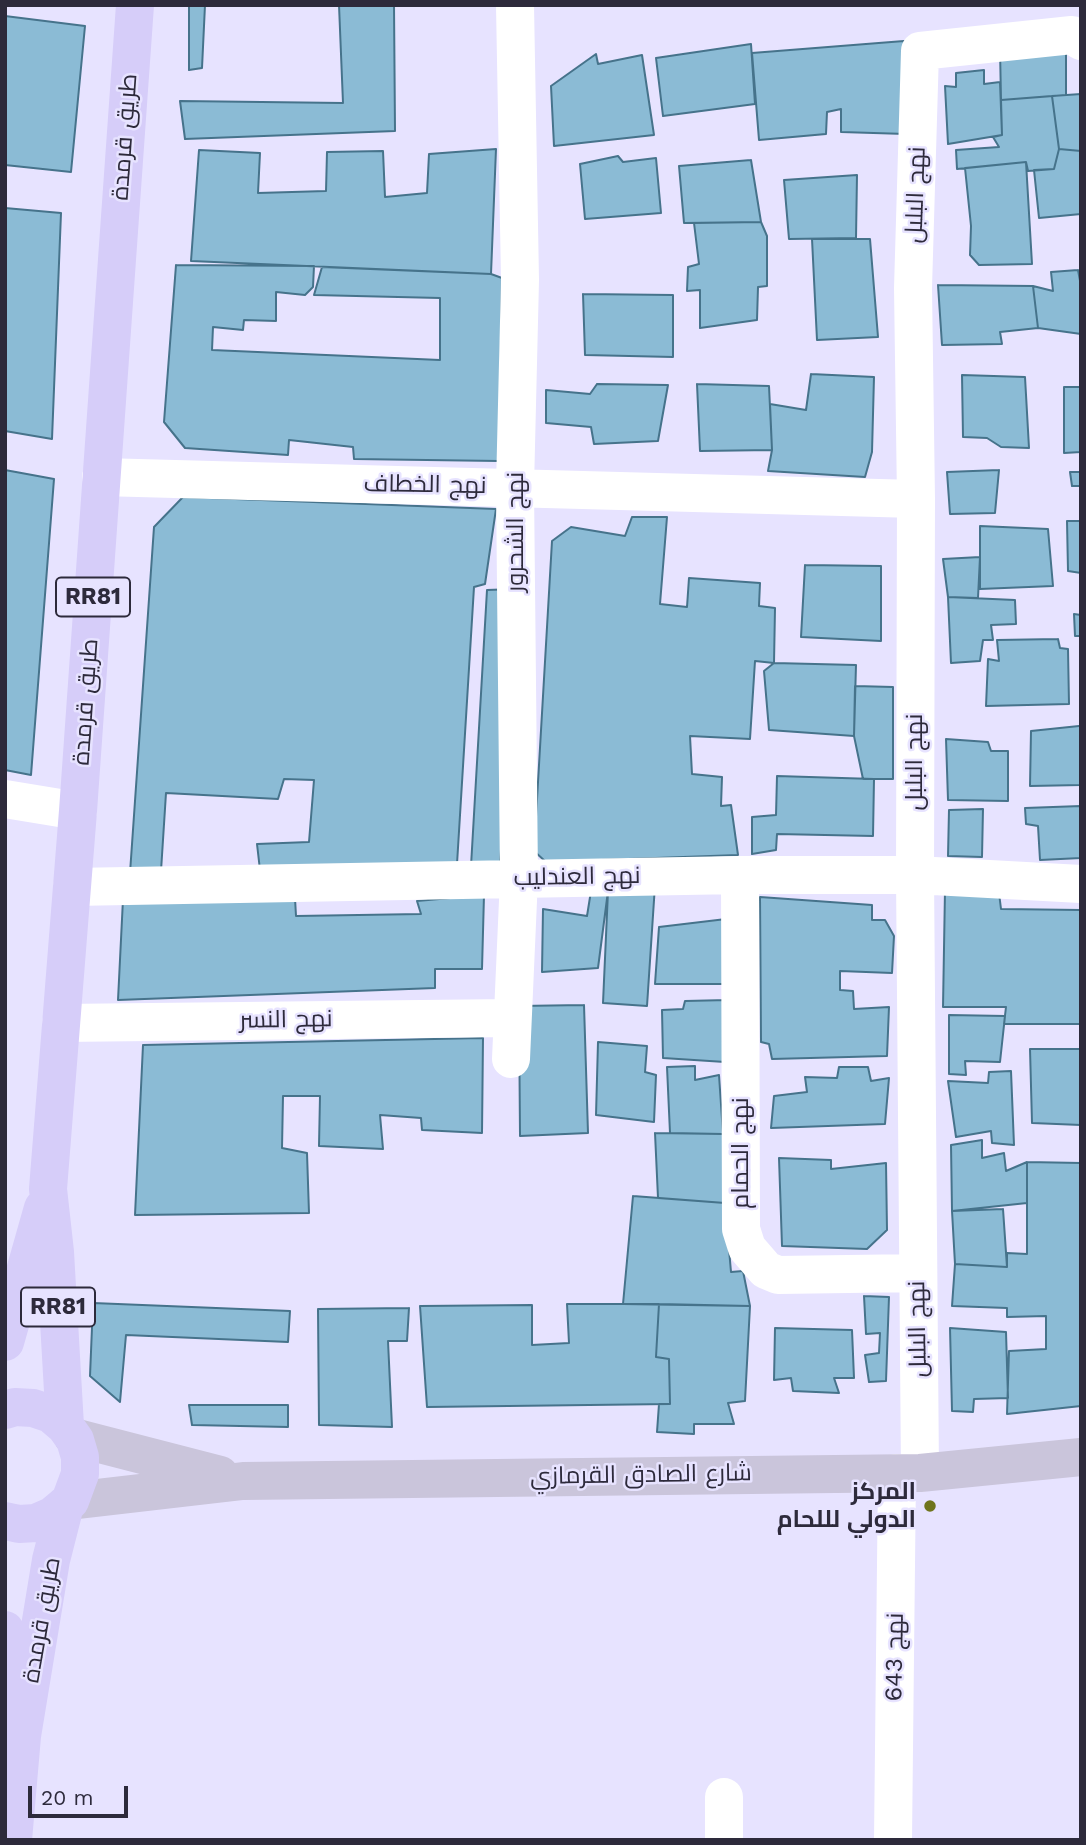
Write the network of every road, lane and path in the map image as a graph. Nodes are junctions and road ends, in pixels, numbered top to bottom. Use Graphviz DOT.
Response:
graph roads {
  1 [pos="515,5"];
  2 [pos="131,6"];
  3 [pos="1081,41"];
  4 [pos="101,477"];
  5 [pos="515,487"];
  6 [pos="916,499"];
  7 [pos="5,799"];
  8 [pos="78,811"];
  9 [pos="740,875"];
  10 [pos="915,875"];
  11 [pos="519,878"];
  12 [pos="1081,884"];
  13 [pos="72,887"];
  14 [pos="511,1018"];
  15 [pos="61,1023"];
  16 [pos="511,1059"];
  17 [pos="48,1189"];
  18 [pos="918,1273"];
  19 [pos="5,1342"];
  20 [pos="5,1410"];
  21 [pos="69,1431"];
  22 [pos="1081,1457"];
  23 [pos="909,1473"];
  24 [pos="243,1481"];
  25 [pos="68,1503"];
  26 [pos="5,1521"];
  27 [pos="5,1630"];
  28 [pos="22,1736"];
  29 [pos="723,1797"];
  30 [pos="13,1840"];
  31 [pos="724,1840"];
  32 [pos="893,1840"];
  1 -- 5 [label="street, نهج الشحرور"];
  2 -- 4 [label="main road, طريق قرمدة / RR81"];
  3 -- 6 [label="street, نهج البلبل"];
  4 -- 5 [label="street, نهج الخطاف"];
  4 -- 8 [label="main road, طريق قرمدة / RR81"];
  5 -- 6 [label="street, نهج الخطاف"];
  5 -- 11 [label="street, نهج الشحرور"];
  6 -- 10 [label="street, نهج البلبل"];
  7 -- 8 [label="street"];
  8 -- 13 [label="main road, طريق قرمدة / RR81"];
  9 -- 10 [label="street, نهج العندليب"];
  9 -- 11 [label="street, نهج العندليب"];
  9 -- 18 [label="street, نهج الحمام"];
  10 -- 12 [label="street, نهج العندليب"];
  10 -- 18 [label="street, نهج البلبل"];
  11 -- 13 [label="street, نهج العندليب"];
  11 -- 14 [label="street, نهج الشحرور"];
  13 -- 15 [label="main road, طريق قرمدة / RR81"];
  14 -- 15 [label="street, نهج النسر"];
  14 -- 16 [label="street, نهج الشحرور"];
  15 -- 17 [label="main road, طريق قرمدة / RR81"];
  17 -- 19 [label="main road, طريق قرمدة / RR81"];
  17 -- 21 [label="main road, طريق قرمدة / RR81"];
  18 -- 23 [label="street, نهج البلبل"];
  20 -- 21 [label="main road"];
  21 -- 24 [label="main road, شارع الصادق القرمازي"];
  21 -- 25 [label="main road, RR81"];
  22 -- 23 [label="main road, شارع الصادق القرمازي"];
  23 -- 24 [label="main road, شارع الصادق القرمازي"];
  23 -- 32 [label="street, نهج 643"];
  24 -- 25 [label="main road, شارع الصادق القرمازي"];
  25 -- 26 [label="main road"];
  25 -- 28 [label="main road, طريق قرمدة / RR81"];
  27 -- 28 [label="main road, طريق قرمدة / RR81"];
  28 -- 30 [label="main road, طريق قرمدة / RR81"];
  29 -- 31 [label="street"];
}
